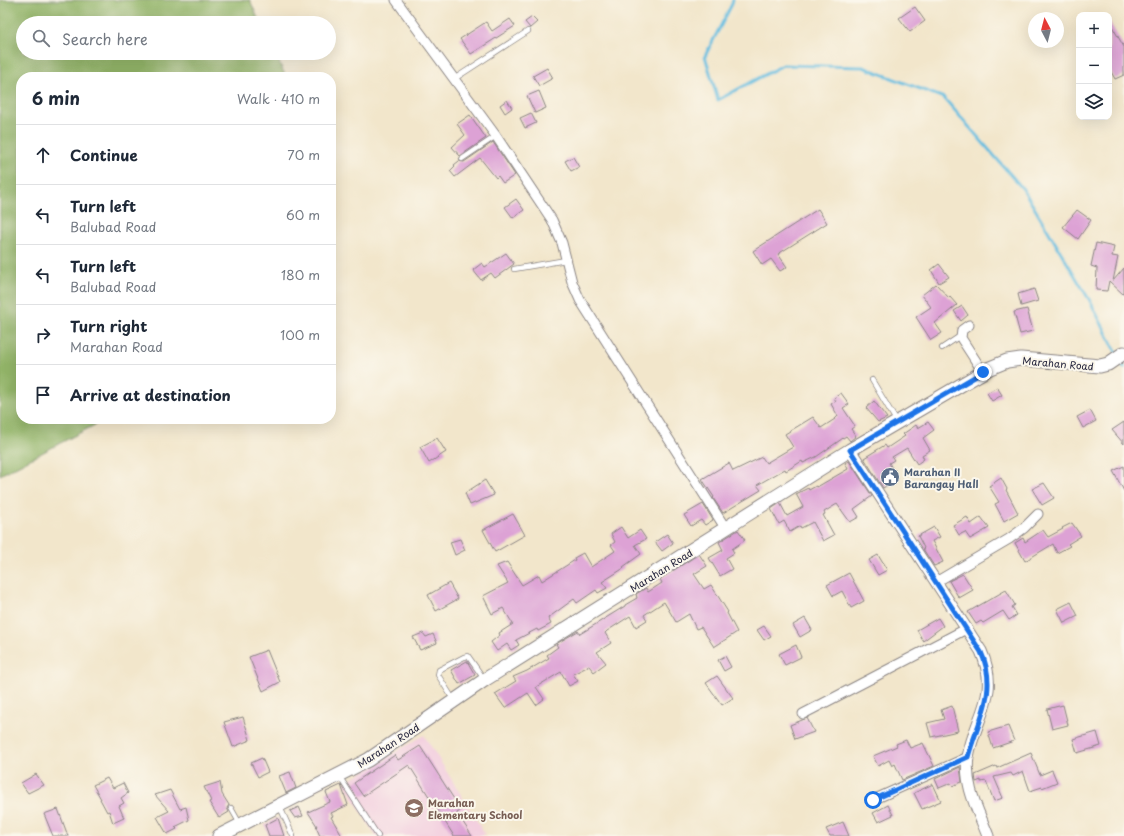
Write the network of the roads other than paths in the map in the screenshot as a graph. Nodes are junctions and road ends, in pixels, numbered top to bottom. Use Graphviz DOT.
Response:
graph roads {
  1 [pos="396,0"];
  2 [pos="528,31"];
  3 [pos="454,79"];
  4 [pos="496,136"];
  5 [pos="462,159"];
  6 [pos="566,260"];
  7 [pos="514,269"];
  8 [pos="969,325"];
  9 [pos="960,336"];
  10 [pos="942,348"];
  11 [pos="1120,356"];
  12 [pos="983,372"];
  13 [pos="872,380"];
  14 [pos="897,423"];
  15 [pos="850,450"];
  16 [pos="1038,514"];
  17 [pos="726,529"];
  18 [pos="936,582"];
  19 [pos="966,629"];
  20 [pos="484,680"];
  21 [pos="454,701"];
  22 [pos="803,714"];
  23 [pos="968,757"];
  24 [pos="338,775"];
  25 [pos="873,800"];
  26 [pos="280,805"];
  27 [pos="232,808"];
  28 [pos="240,825"];
  29 [pos="219,836"];
  30 [pos="293,836"];
  31 [pos="378,836"];
  32 [pos="988,836"];
  1 -- 3 [label="street"];
  2 -- 3 [label="lane"];
  3 -- 4 [label="street"];
  4 -- 5 [label="lane"];
  4 -- 6 [label="street"];
  6 -- 7 [label="lane"];
  6 -- 17 [label="street"];
  8 -- 9 [label="street"];
  9 -- 10 [label="lane"];
  9 -- 12 [label="street"];
  11 -- 12 [label="main road, Marahan Road"];
  12 -- 14 [label="main road, Marahan Road"];
  13 -- 14 [label="lane"];
  14 -- 15 [label="main road, Marahan Road"];
  15 -- 17 [label="main road, Marahan Road"];
  15 -- 18 [label="street"];
  16 -- 18 [label="street"];
  17 -- 20 [label="main road, Marahan Road"];
  18 -- 19 [label="street"];
  19 -- 22 [label="street"];
  19 -- 23 [label="street"];
  20 -- 21 [label="main road, Marahan Road"];
  20 -- 21 [label="lane"];
  21 -- 24 [label="main road, Marahan Road"];
  23 -- 25 [label="street"];
  23 -- 32 [label="street"];
  24 -- 26 [label="main road, Marahan Road"];
  24 -- 31 [label="lane"];
  26 -- 28 [label="main road, Marahan Road"];
  26 -- 30 [label="lane"];
  27 -- 28 [label="lane"];
  28 -- 29 [label="main road, Marahan Road"];
}
